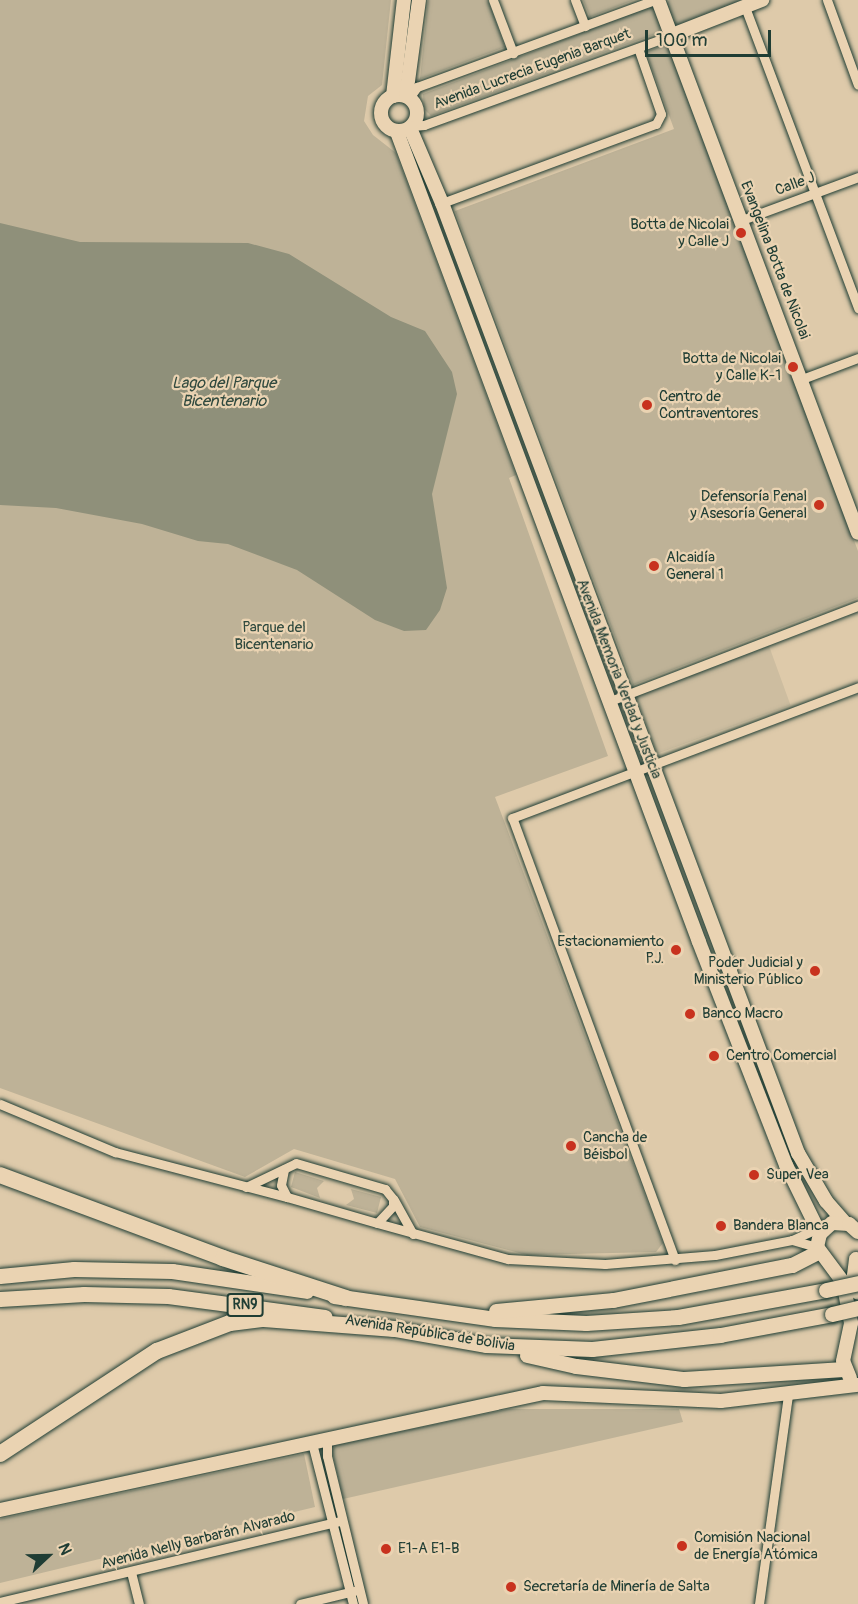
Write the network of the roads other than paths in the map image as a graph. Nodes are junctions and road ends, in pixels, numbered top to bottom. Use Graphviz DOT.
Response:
graph roads {
  1 [pos="404,0"];
  2 [pos="419,0"];
  3 [pos="493,0"];
  4 [pos="575,0"];
  5 [pos="657,0"];
  6 [pos="762,0"];
  7 [pos="826,0"];
  8 [pos="745,7"];
  9 [pos="585,26"];
  10 [pos="672,35"];
  11 [pos="638,48"];
  12 [pos="513,53"];
  13 [pos="858,85"];
  14 [pos="403,97"];
  15 [pos="407,128"];
  16 [pos="858,177"];
  17 [pos="815,192"];
  18 [pos="442,203"];
  19 [pos="742,220"];
  20 [pos="858,308"];
  21 [pos="858,358"];
  22 [pos="802,379"];
  23 [pos="858,533"];
  24 [pos="858,606"];
  25 [pos="858,687"];
  26 [pos="627,694"];
  27 [pos="610,701"];
  28 [pos="654,765"];
  29 [pos="637,772"];
  30 [pos="0,1104"];
  31 [pos="284,1169"];
  32 [pos="0,1175"];
  33 [pos="246,1187"];
  34 [pos="287,1197"];
  35 [pos="393,1199"];
  36 [pos="376,1223"];
  37 [pos="852,1225"];
  38 [pos="413,1234"];
  39 [pos="820,1237"];
  40 [pos="792,1240"];
  41 [pos="857,1258"];
  42 [pos="675,1260"];
  43 [pos="829,1264"];
  44 [pos="0,1276"];
  45 [pos="858,1283"];
  46 [pos="858,1293"];
  47 [pos="345,1298"];
  48 [pos="0,1299"];
  49 [pos="858,1308"];
  50 [pos="451,1314"];
  51 [pos="395,1329"];
  52 [pos="853,1343"];
  53 [pos="486,1345"];
  54 [pos="853,1381"];
  55 [pos="789,1394"];
  56 [pos="327,1439"];
  57 [pos="312,1443"];
  58 [pos="0,1454"];
  59 [pos="0,1510"];
  60 [pos="337,1522"];
  61 [pos="131,1572"];
  62 [pos="355,1591"];
  63 [pos="0,1602"];
  64 [pos="139,1604"];
  65 [pos="300,1604"];
  66 [pos="353,1604"];
  67 [pos="363,1604"];
  68 [pos="759,1604"];
  1 -- 14 [label="street, Avenida Memoria Verdad y Justicia"];
  2 -- 14 [label="street, Avenida Memoria Verdad y Justicia"];
  3 -- 12 [label="street"];
  4 -- 9 [label="street"];
  5 -- 9 [label="street, Avenida Lucrecia Eugenia Barquet"];
  5 -- 10 [label="street, Evangelina Botta de Nicolai"];
  6 -- 8 [label="street, Avenida Lucrecia Eugenia Barquet"];
  7 -- 13 [label="street"];
  8 -- 10 [label="street, Avenida Lucrecia Eugenia Barquet"];
  8 -- 17 [label="street"];
  9 -- 12 [label="street, Avenida Lucrecia Eugenia Barquet"];
  10 -- 11 [label="street, Avenida Lucrecia Eugenia Barquet"];
  10 -- 19 [label="street, Evangelina Botta de Nicolai"];
  11 -- 15 [label="street, Avenida Lucrecia Eugenia Barquet"];
  11 -- 18 [label="street"];
  12 -- 14 [label="street, Avenida Lucrecia Eugenia Barquet"];
  14 -- 15 [label="street, Avenida Memoria Verdad y Justicia"];
  14 -- 15 [label="street, Avenida Memoria Verdad y Justicia"];
  15 -- 18 [label="street, Avenida Memoria Verdad y Justicia"];
  15 -- 27 [label="street, Avenida Memoria Verdad y Justicia"];
  16 -- 17 [label="street, Calle J"];
  17 -- 19 [label="street, Calle J"];
  17 -- 20 [label="street"];
  18 -- 26 [label="street, Avenida Memoria Verdad y Justicia"];
  19 -- 22 [label="street, Evangelina Botta de Nicolai"];
  21 -- 22 [label="street"];
  22 -- 23 [label="street, Evangelina Botta de Nicolai"];
  24 -- 26 [label="street"];
  25 -- 28 [label="street"];
  26 -- 27 [label="street"];
  26 -- 28 [label="street, Avenida Memoria Verdad y Justicia"];
  27 -- 29 [label="street, Avenida Memoria Verdad y Justicia"];
  28 -- 29 [label="street"];
  28 -- 37 [label="street, Avenida Memoria Verdad y Justicia"];
  29 -- 39 [label="street, Avenida Memoria Verdad y Justicia"];
  29 -- 42 [label="street"];
  30 -- 33 [label="street"];
  31 -- 33 [label="street"];
  31 -- 34 [label="street"];
  31 -- 35 [label="street"];
  32 -- 47 [label="highway"];
  33 -- 34 [label="street"];
  34 -- 36 [label="street"];
  35 -- 36 [label="street"];
  35 -- 38 [label="street"];
  36 -- 38 [label="street"];
  37 -- 39 [label="street"];
  38 -- 42 [label="street"];
  39 -- 40 [label="street"];
  39 -- 40 [label="street"];
  39 -- 43 [label="street, Avenida Memoria Verdad y Justicia"];
  39 -- 50 [label="main road"];
  40 -- 42 [label="street"];
  41 -- 43 [label="street"];
  41 -- 46 [label="street"];
  43 -- 52 [label="street, Avenida Memoria Verdad y Justicia"];
  44 -- 47 [label="main road, Avenida República de Bolivia / RN9"];
  45 -- 50 [label="main road, Avenida República de Bolivia / RN9, bridge"];
  47 -- 50 [label="main road, Avenida República de Bolivia / RN9"];
  48 -- 51 [label="main road, Avenida República de Bolivia / RN9"];
  49 -- 53 [label="main road, Avenida República de Bolivia / RN9, bridge"];
  51 -- 53 [label="main road, Avenida República de Bolivia / RN9"];
  51 -- 58 [label="highway"];
  52 -- 54 [label="street, Avenida Memoria Verdad y Justicia"];
  53 -- 54 [label="main road"];
  54 -- 55 [label="street"];
  55 -- 56 [label="street"];
  55 -- 68 [label="street"];
  56 -- 57 [label="street"];
  56 -- 60 [label="street"];
  57 -- 59 [label="street"];
  57 -- 60 [label="street"];
  60 -- 61 [label="street, Avenida Nelly Barbarán Alvarado"];
  60 -- 62 [label="street"];
  61 -- 63 [label="street, Avenida Nelly Barbarán Alvarado"];
  61 -- 64 [label="street"];
  62 -- 65 [label="street"];
  62 -- 66 [label="street"];
  62 -- 67 [label="street"];
}
